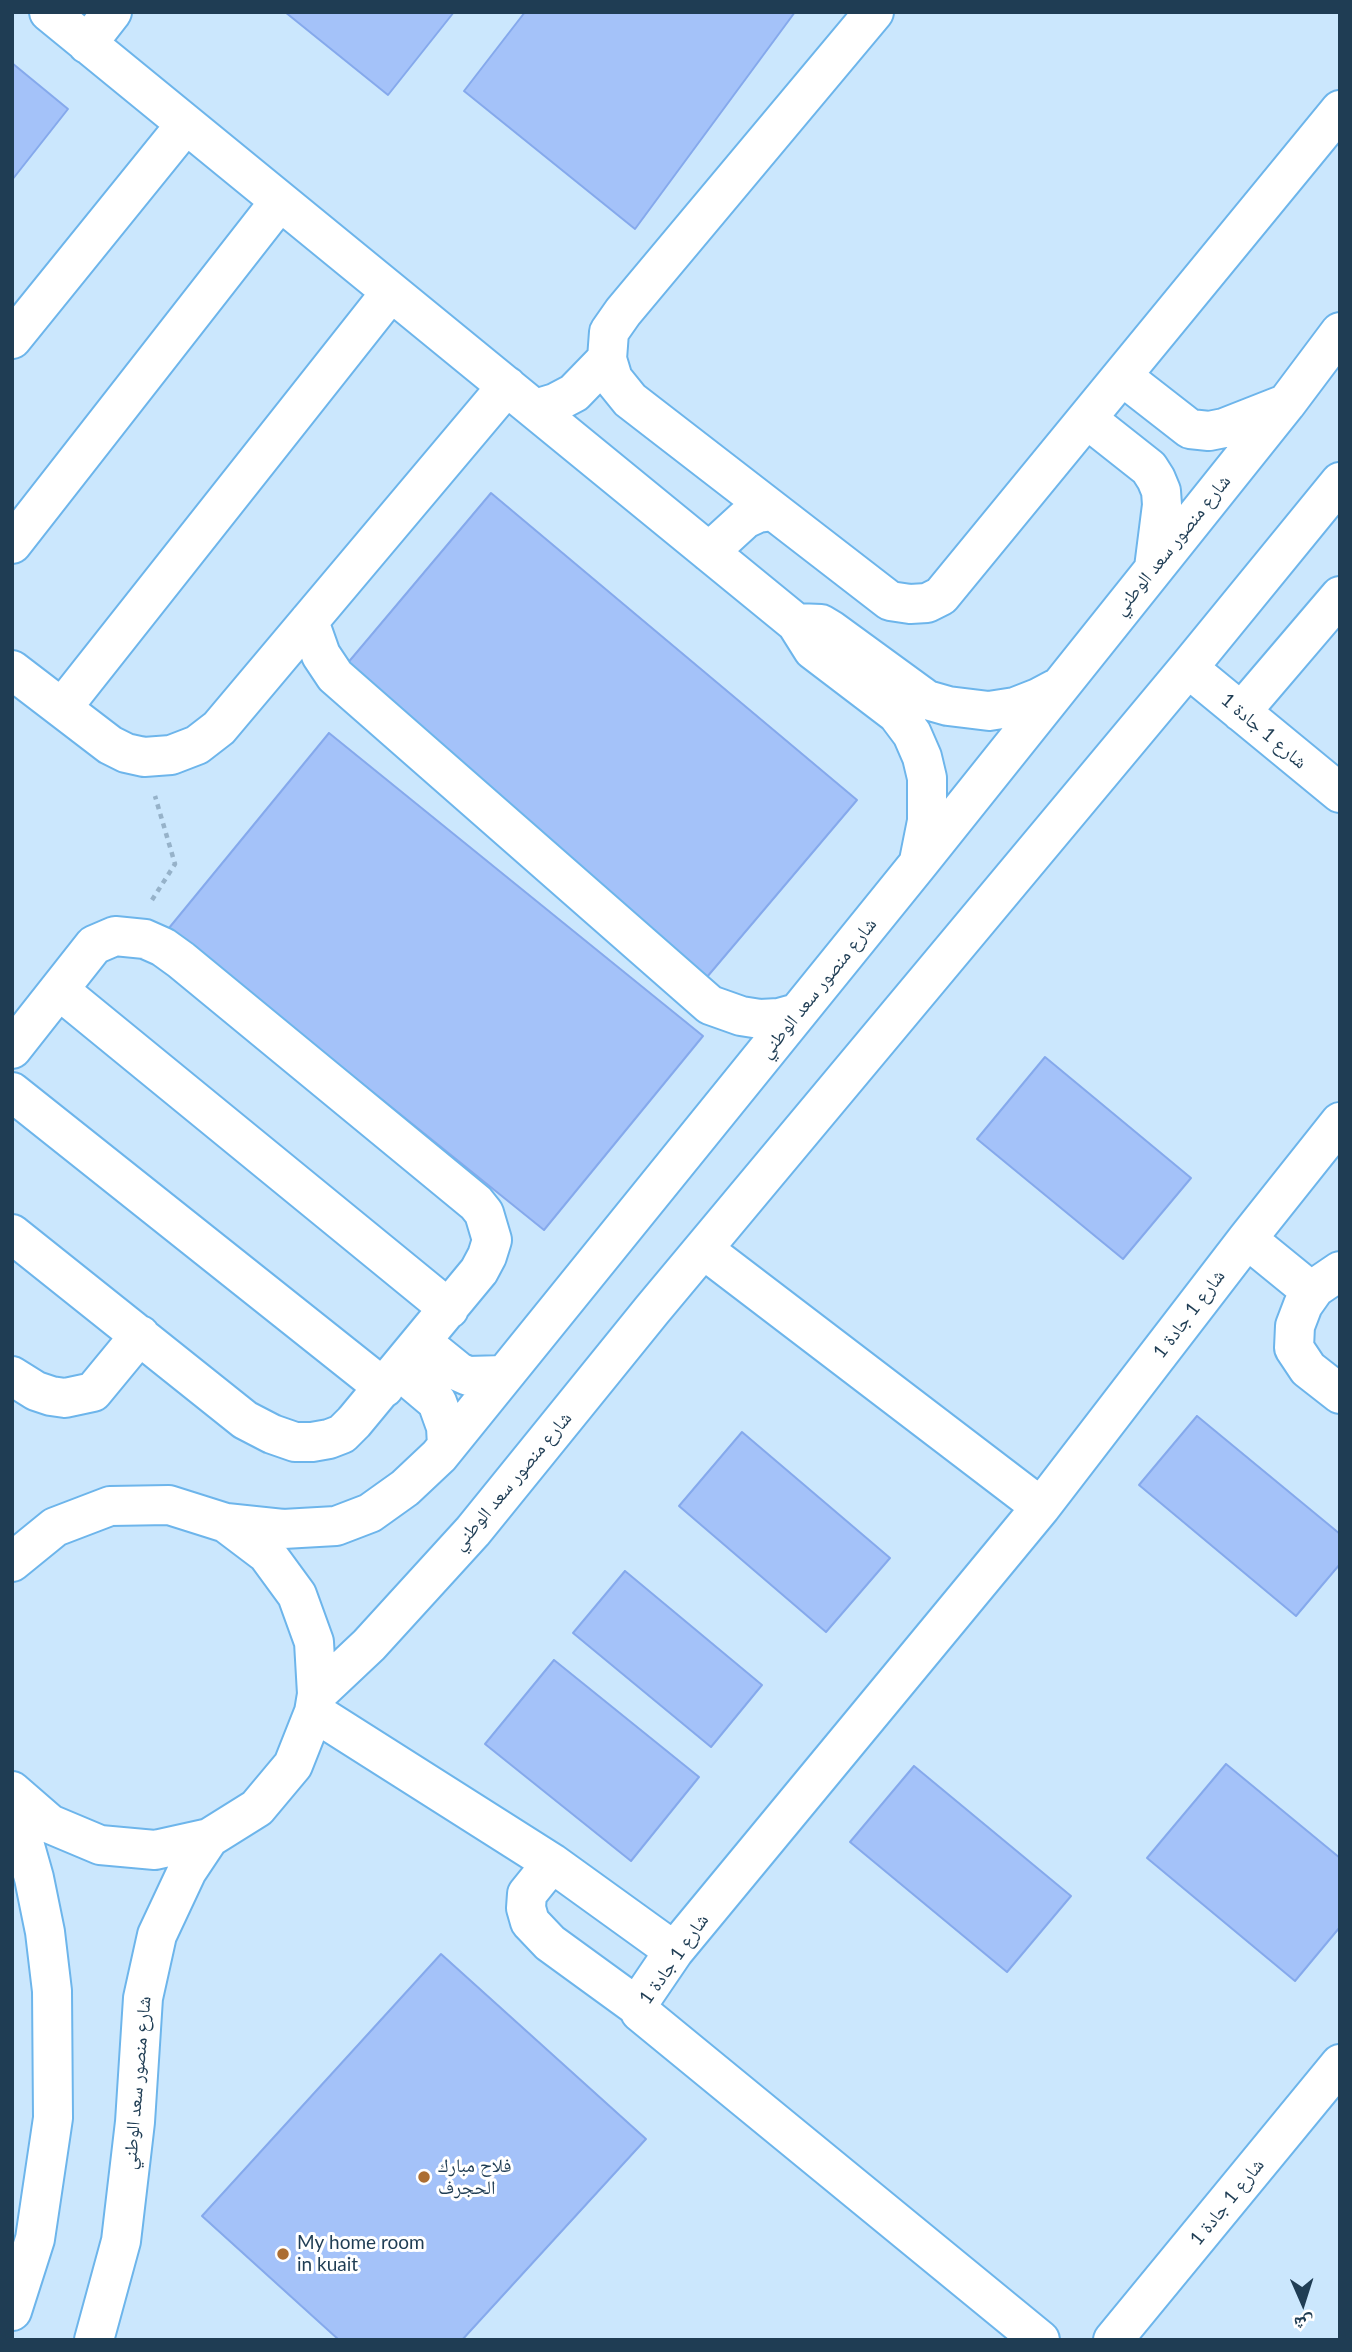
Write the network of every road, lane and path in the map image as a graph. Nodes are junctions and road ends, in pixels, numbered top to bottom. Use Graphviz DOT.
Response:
graph roads {
  1 [pos="49,12"];
  2 [pos="113,12"];
  3 [pos="874,12"];
  4 [pos="87,44"];
  5 [pos="1340,110"];
  6 [pos="186,124"];
  7 [pos="280,201"];
  8 [pos="391,292"];
  9 [pos="1340,332"];
  10 [pos="12,339"];
  11 [pos="607,359"];
  12 [pos="1122,376"];
  13 [pos="521,398"];
  14 [pos="1286,404"];
  15 [pos="1087,419"];
  16 [pos="1340,482"];
  17 [pos="774,511"];
  18 [pos="12,544"];
  19 [pos="709,552"];
  20 [pos="1154,568"];
  21 [pos="1340,596"];
  22 [pos="309,621"];
  23 [pos="796,623"];
  24 [pos="1188,668"];
  25 [pos="12,670"];
  26 [pos="1060,686"];
  27 [pos="62,708"];
  28 [pos="1241,712"];
  29 [pos="144,757"];
  30 [pos="1340,793"];
  31 [pos="919,863"];
  32 [pos="129,936"];
  33 [pos="58,990"];
  34 [pos="797,1013"];
  35 [pos="12,1049"];
  36 [pos="12,1091"];
  37 [pos="1340,1122"];
  38 [pos="12,1234"];
  39 [pos="1247,1239"];
  40 [pos="703,1249"];
  41 [pos="1326,1282"];
  42 [pos="449,1310"];
  43 [pos="140,1335"];
  44 [pos="401,1367"];
  45 [pos="504,1375"];
  46 [pos="12,1376"];
  47 [pos="1340,1394"];
  48 [pos="447,1446"];
  49 [pos="1041,1507"];
  50 [pos="226,1524"];
  51 [pos="55,1527"];
  52 [pos="12,1529"];
  53 [pos="12,1562"];
  54 [pos="316,1703"];
  55 [pos="12,1791"];
  56 [pos="12,1800"];
  57 [pos="209,1838"];
  58 [pos="552,1863"];
  59 [pos="674,1951"];
  60 [pos="638,2007"];
  61 [pos="1340,2064"];
  62 [pos="12,2311"];
  63 [pos="94,2340"];
  64 [pos="1040,2340"];
  65 [pos="1113,2340"];
  1 -- 4 [label="street"];
  2 -- 4 [label="street"];
  3 -- 11 [label="street"];
  4 -- 6 [label="street"];
  5 -- 12 [label="street"];
  6 -- 7 [label="street"];
  6 -- 10 [label="street"];
  7 -- 8 [label="street"];
  7 -- 18 [label="street"];
  8 -- 13 [label="street"];
  8 -- 27 [label="street"];
  9 -- 14 [label="street, شارع منصور سعد الوطني"];
  11 -- 13 [label="street"];
  11 -- 17 [label="street"];
  12 -- 14 [label="street"];
  12 -- 15 [label="street"];
  13 -- 19 [label="street"];
  13 -- 22 [label="street"];
  14 -- 20 [label="street, شارع منصور سعد الوطني"];
  15 -- 17 [label="street"];
  15 -- 20 [label="street"];
  16 -- 24 [label="street, شارع منصور سعد الوطني"];
  17 -- 19 [label="street"];
  19 -- 23 [label="street"];
  20 -- 26 [label="street, شارع منصور سعد الوطني"];
  21 -- 28 [label="street"];
  22 -- 29 [label="street"];
  22 -- 34 [label="street"];
  23 -- 26 [label="street"];
  23 -- 31 [label="street"];
  24 -- 28 [label="street, شارع 1 جادة 1"];
  24 -- 40 [label="street, شارع منصور سعد الوطني"];
  25 -- 27 [label="street"];
  26 -- 31 [label="street, شارع منصور سعد الوطني"];
  27 -- 29 [label="street"];
  28 -- 30 [label="street, شارع 1 جادة 1"];
  29 -- 32 [label="path"];
  31 -- 34 [label="street, شارع منصور سعد الوطني"];
  32 -- 33 [label="street"];
  32 -- 42 [label="street"];
  33 -- 35 [label="street"];
  33 -- 42 [label="street"];
  34 -- 45 [label="street, شارع منصور سعد الوطني"];
  36 -- 44 [label="street"];
  37 -- 39 [label="street, شارع 1 جادة 1"];
  38 -- 43 [label="street"];
  39 -- 41 [label="street"];
  39 -- 49 [label="street, شارع 1 جادة 1"];
  40 -- 49 [label="street"];
  40 -- 54 [label="street, شارع منصور سعد الوطني"];
  41 -- 47 [label="street"];
  42 -- 44 [label="street"];
  43 -- 44 [label="street"];
  43 -- 46 [label="street"];
  44 -- 45 [label="street"];
  44 -- 48 [label="street"];
  45 -- 48 [label="street, شارع منصور سعد الوطني"];
  48 -- 50 [label="street, شارع منصور سعد الوطني"];
  49 -- 59 [label="street, شارع 1 جادة 1"];
  50 -- 51 [label="street"];
  50 -- 54 [label="street"];
  51 -- 52 [label="street"];
  51 -- 53 [label="street"];
  54 -- 57 [label="street"];
  54 -- 58 [label="street"];
  55 -- 57 [label="street"];
  56 -- 62 [label="street"];
  57 -- 63 [label="street, شارع منصور سعد الوطني"];
  58 -- 59 [label="street"];
  58 -- 60 [label="street"];
  59 -- 60 [label="street, شارع 1 جادة 1"];
  60 -- 64 [label="street, شارع 1 جادة 1"];
  61 -- 65 [label="street, شارع 1 جادة 1"];
}
